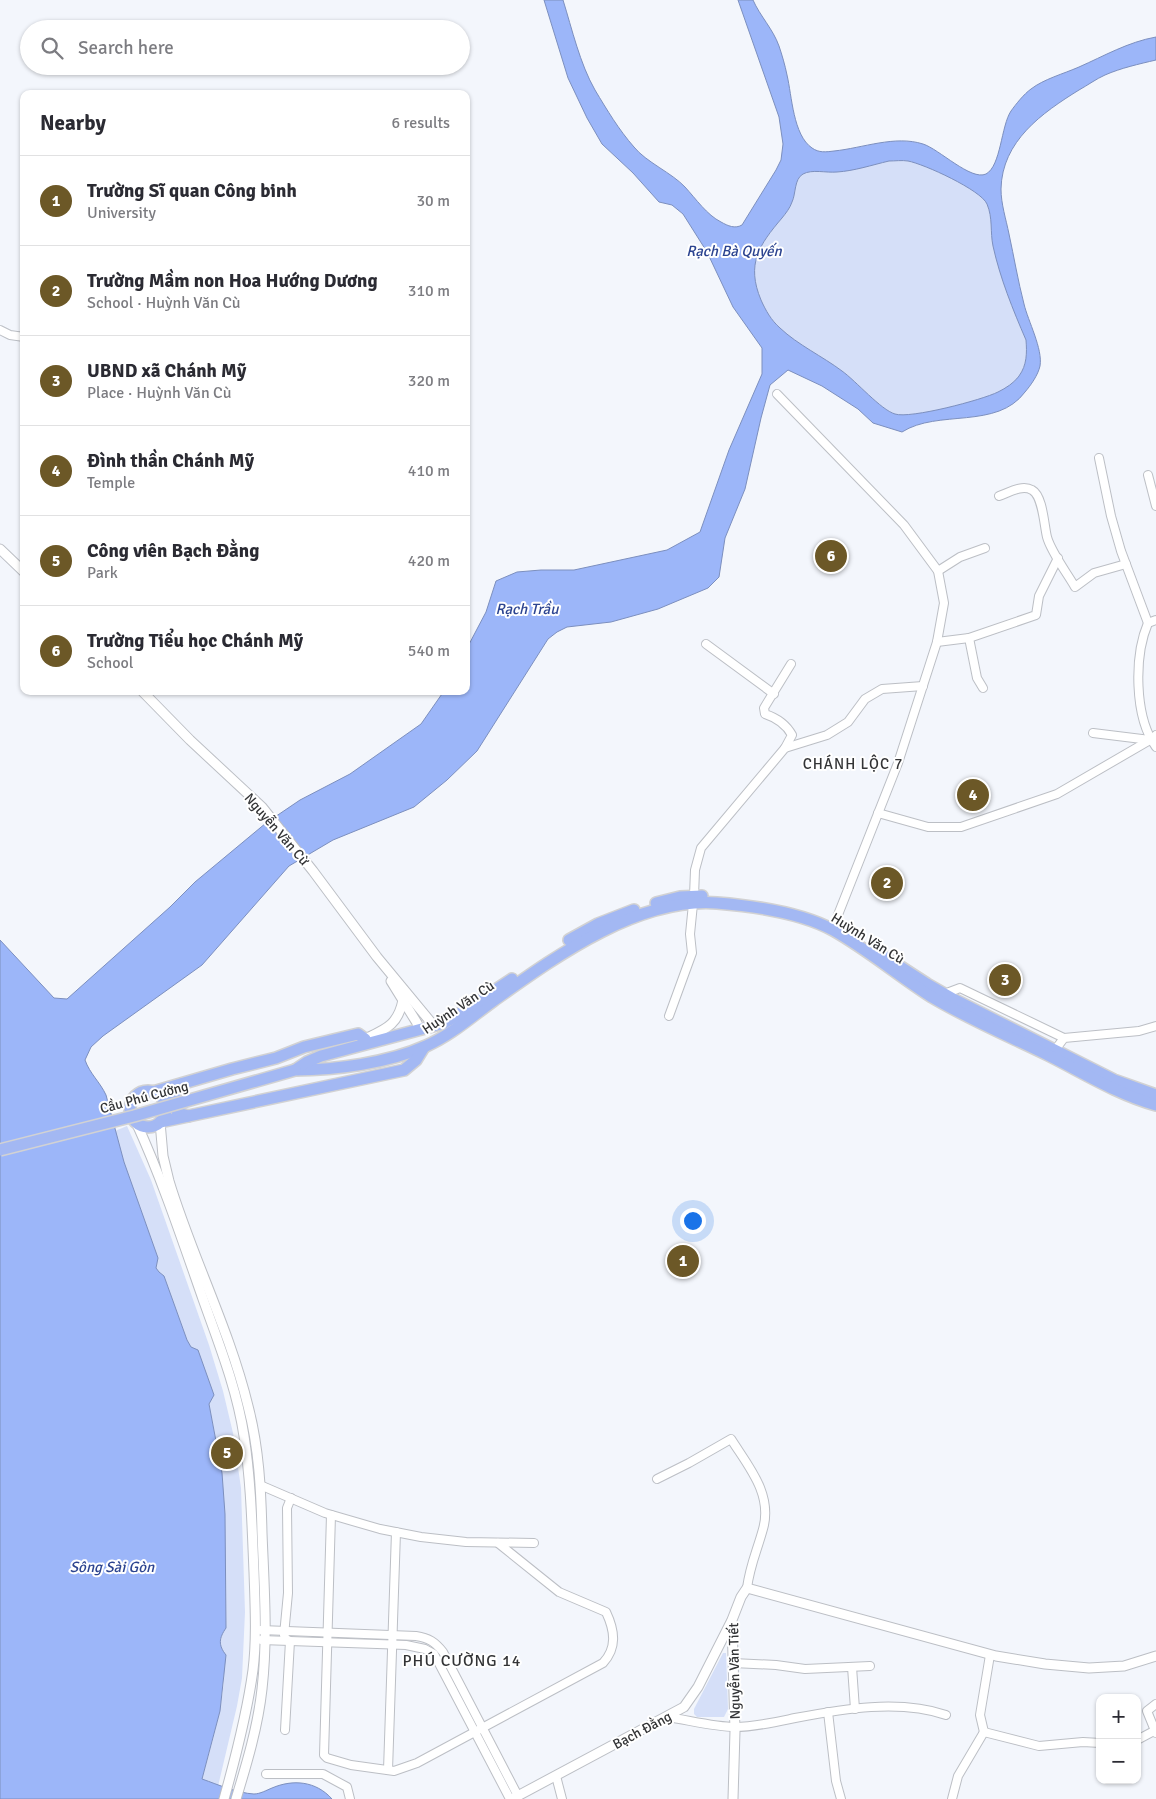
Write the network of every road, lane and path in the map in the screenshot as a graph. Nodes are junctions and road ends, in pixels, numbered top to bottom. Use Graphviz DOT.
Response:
graph roads {
  1 [pos="0,330"];
  2 [pos="20,337"];
  3 [pos="777,394"];
  4 [pos="1099,458"];
  5 [pos="1148,475"];
  6 [pos="999,496"];
  7 [pos="1156,506"];
  8 [pos="985,548"];
  9 [pos="0,549"];
  10 [pos="1058,558"];
  11 [pos="1126,564"];
  12 [pos="20,568"];
  13 [pos="938,571"];
  14 [pos="1152,622"];
  15 [pos="969,638"];
  16 [pos="937,642"];
  17 [pos="706,644"];
  18 [pos="791,664"];
  19 [pos="923,686"];
  20 [pos="983,688"];
  21 [pos="774,694"];
  22 [pos="146,695"];
  23 [pos="1093,733"];
  24 [pos="1153,738"];
  25 [pos="1156,747"];
  26 [pos="785,748"];
  27 [pos="878,813"];
  28 [pos="694,900"];
  29 [pos="833,927"];
  30 [pos="377,957"];
  31 [pos="939,996"];
  32 [pos="403,1000"];
  33 [pos="669,1016"];
  34 [pos="434,1026"];
  35 [pos="1156,1026"];
  36 [pos="419,1030"];
  37 [pos="365,1038"];
  38 [pos="442,1038"];
  39 [pos="1064,1038"];
  40 [pos="380,1040"];
  41 [pos="424,1047"];
  42 [pos="1052,1053"];
  43 [pos="416,1060"];
  44 [pos="295,1070"];
  45 [pos="184,1083"];
  46 [pos="153,1092"];
  47 [pos="1156,1095"];
  48 [pos="1156,1105"];
  49 [pos="182,1117"];
  50 [pos="163,1118"];
  51 [pos="136,1122"];
  52 [pos="0,1150"];
  53 [pos="235,1362"];
  54 [pos="226,1365"];
  55 [pos="657,1479"];
  56 [pos="260,1484"];
  57 [pos="292,1498"];
  58 [pos="331,1515"];
  59 [pos="396,1532"];
  60 [pos="498,1543"];
  61 [pos="534,1543"];
  62 [pos="748,1588"];
  63 [pos="732,1620"];
  64 [pos="285,1631"];
  65 [pos="327,1632"];
  66 [pos="254,1635"];
  67 [pos="265,1635"];
  68 [pos="393,1635"];
  69 [pos="290,1641"];
  70 [pos="327,1642"];
  71 [pos="393,1644"];
  72 [pos="990,1655"];
  73 [pos="1156,1656"];
  74 [pos="733,1663"];
  75 [pos="870,1666"];
  76 [pos="852,1667"];
  77 [pos="1156,1704"];
  78 [pos="855,1709"];
  79 [pos="828,1712"];
  80 [pos="946,1715"];
  81 [pos="667,1717"];
  82 [pos="735,1727"];
  83 [pos="285,1730"];
  84 [pos="479,1730"];
  85 [pos="984,1732"];
  86 [pos="1155,1732"];
  87 [pos="1139,1739"];
  88 [pos="1096,1743"];
  89 [pos="388,1770"];
  90 [pos="266,1774"];
  91 [pos="556,1776"];
  92 [pos="513,1798"];
  93 [pos="224,1799"];
  94 [pos="236,1799"];
  95 [pos="350,1799"];
  96 [pos="562,1799"];
  97 [pos="733,1799"];
  98 [pos="841,1799"];
  99 [pos="952,1799"];
  1 -- 2 [label="street"];
  3 -- 13 [label="street"];
  4 -- 11 [label="street"];
  5 -- 7 [label="street"];
  6 -- 10 [label="street"];
  8 -- 13 [label="street"];
  9 -- 12 [label="street"];
  10 -- 11 [label="street"];
  10 -- 15 [label="street"];
  11 -- 14 [label="street"];
  13 -- 16 [label="street"];
  14 -- 24 [label="street"];
  15 -- 16 [label="street"];
  15 -- 20 [label="street"];
  16 -- 19 [label="street"];
  17 -- 21 [label="street"];
  18 -- 21 [label="street"];
  19 -- 26 [label="street"];
  19 -- 27 [label="street"];
  21 -- 26 [label="street"];
  22 -- 30 [label="street, Nguyễn Văn Cừ"];
  23 -- 24 [label="street"];
  24 -- 25 [label="street"];
  24 -- 27 [label="street"];
  26 -- 28 [label="street"];
  27 -- 29 [label="street"];
  28 -- 29 [label="main road"];
  28 -- 33 [label="street"];
  28 -- 34 [label="main road, Huỳnh Văn Cù"];
  28 -- 38 [label="main road, Huỳnh Văn Cù"];
  29 -- 31 [label="main road"];
  30 -- 32 [label="street, Nguyễn Văn Cừ"];
  30 -- 34 [label="street, Nguyễn Văn Cừ"];
  31 -- 39 [label="street"];
  31 -- 42 [label="main road"];
  32 -- 36 [label="street, Nguyễn Văn Cừ"];
  32 -- 37 [label="street"];
  34 -- 36 [label="main road, Huỳnh Văn Cù"];
  34 -- 38 [label="main road"];
  35 -- 39 [label="street"];
  36 -- 40 [label="main road, Huỳnh Văn Cù"];
  36 -- 41 [label="main road"];
  37 -- 40 [label="main road, Huỳnh Văn Cù"];
  37 -- 44 [label="main road, Huỳnh Văn Cù"];
  37 -- 45 [label="main road"];
  38 -- 41 [label="main road, Huỳnh Văn Cù"];
  39 -- 42 [label="street"];
  40 -- 44 [label="main road, Huỳnh Văn Cù"];
  41 -- 43 [label="main road, Huỳnh Văn Cù"];
  41 -- 44 [label="main road, Huỳnh Văn Cù"];
  42 -- 47 [label="main road"];
  42 -- 48 [label="main road"];
  43 -- 44 [label="main road"];
  43 -- 49 [label="main road"];
  44 -- 52 [label="main road, Cầu Phú Cường, bridge"];
  45 -- 46 [label="main road"];
  45 -- 49 [label="main road"];
  46 -- 50 [label="main road"];
  46 -- 51 [label="main road"];
  49 -- 50 [label="main road"];
  50 -- 51 [label="main road"];
  50 -- 53 [label="street"];
  51 -- 54 [label="street"];
  53 -- 54 [label="street"];
  53 -- 56 [label="street"];
  54 -- 66 [label="street"];
  55 -- 62 [label="street, Nguyễn Văn Tiết"];
  56 -- 57 [label="street"];
  56 -- 67 [label="street"];
  57 -- 58 [label="street"];
  57 -- 64 [label="street"];
  58 -- 59 [label="street"];
  58 -- 65 [label="street"];
  59 -- 60 [label="street"];
  59 -- 68 [label="street"];
  60 -- 61 [label="street"];
  60 -- 84 [label="street"];
  62 -- 63 [label="street, Nguyễn Văn Tiết"];
  62 -- 72 [label="street"];
  63 -- 74 [label="street, Nguyễn Văn Tiết"];
  63 -- 81 [label="street, Bạch Đằng"];
  64 -- 65 [label="street"];
  64 -- 67 [label="street"];
  64 -- 69 [label="street"];
  65 -- 68 [label="street"];
  65 -- 70 [label="street"];
  66 -- 67 [label="street"];
  66 -- 93 [label="street"];
  67 -- 69 [label="street"];
  67 -- 94 [label="street"];
  68 -- 71 [label="street"];
  68 -- 84 [label="street"];
  69 -- 70 [label="street"];
  69 -- 83 [label="street"];
  70 -- 71 [label="street"];
  70 -- 89 [label="street"];
  71 -- 84 [label="street"];
  71 -- 89 [label="street"];
  72 -- 73 [label="street"];
  72 -- 85 [label="street"];
  74 -- 76 [label="street"];
  74 -- 82 [label="street, Nguyễn Văn Tiết"];
  75 -- 76 [label="street"];
  76 -- 78 [label="street"];
  77 -- 86 [label="street"];
  78 -- 79 [label="street"];
  78 -- 80 [label="street"];
  79 -- 82 [label="street"];
  79 -- 98 [label="street"];
  81 -- 82 [label="street"];
  81 -- 91 [label="street, Bạch Đằng"];
  82 -- 97 [label="street, Nguyễn Văn Tiết"];
  84 -- 89 [label="street"];
  84 -- 92 [label="street"];
  85 -- 88 [label="street"];
  85 -- 99 [label="street"];
  86 -- 87 [label="street"];
  90 -- 95 [label="street"];
  91 -- 92 [label="street, Bạch Đằng"];
  91 -- 96 [label="street"];
}
